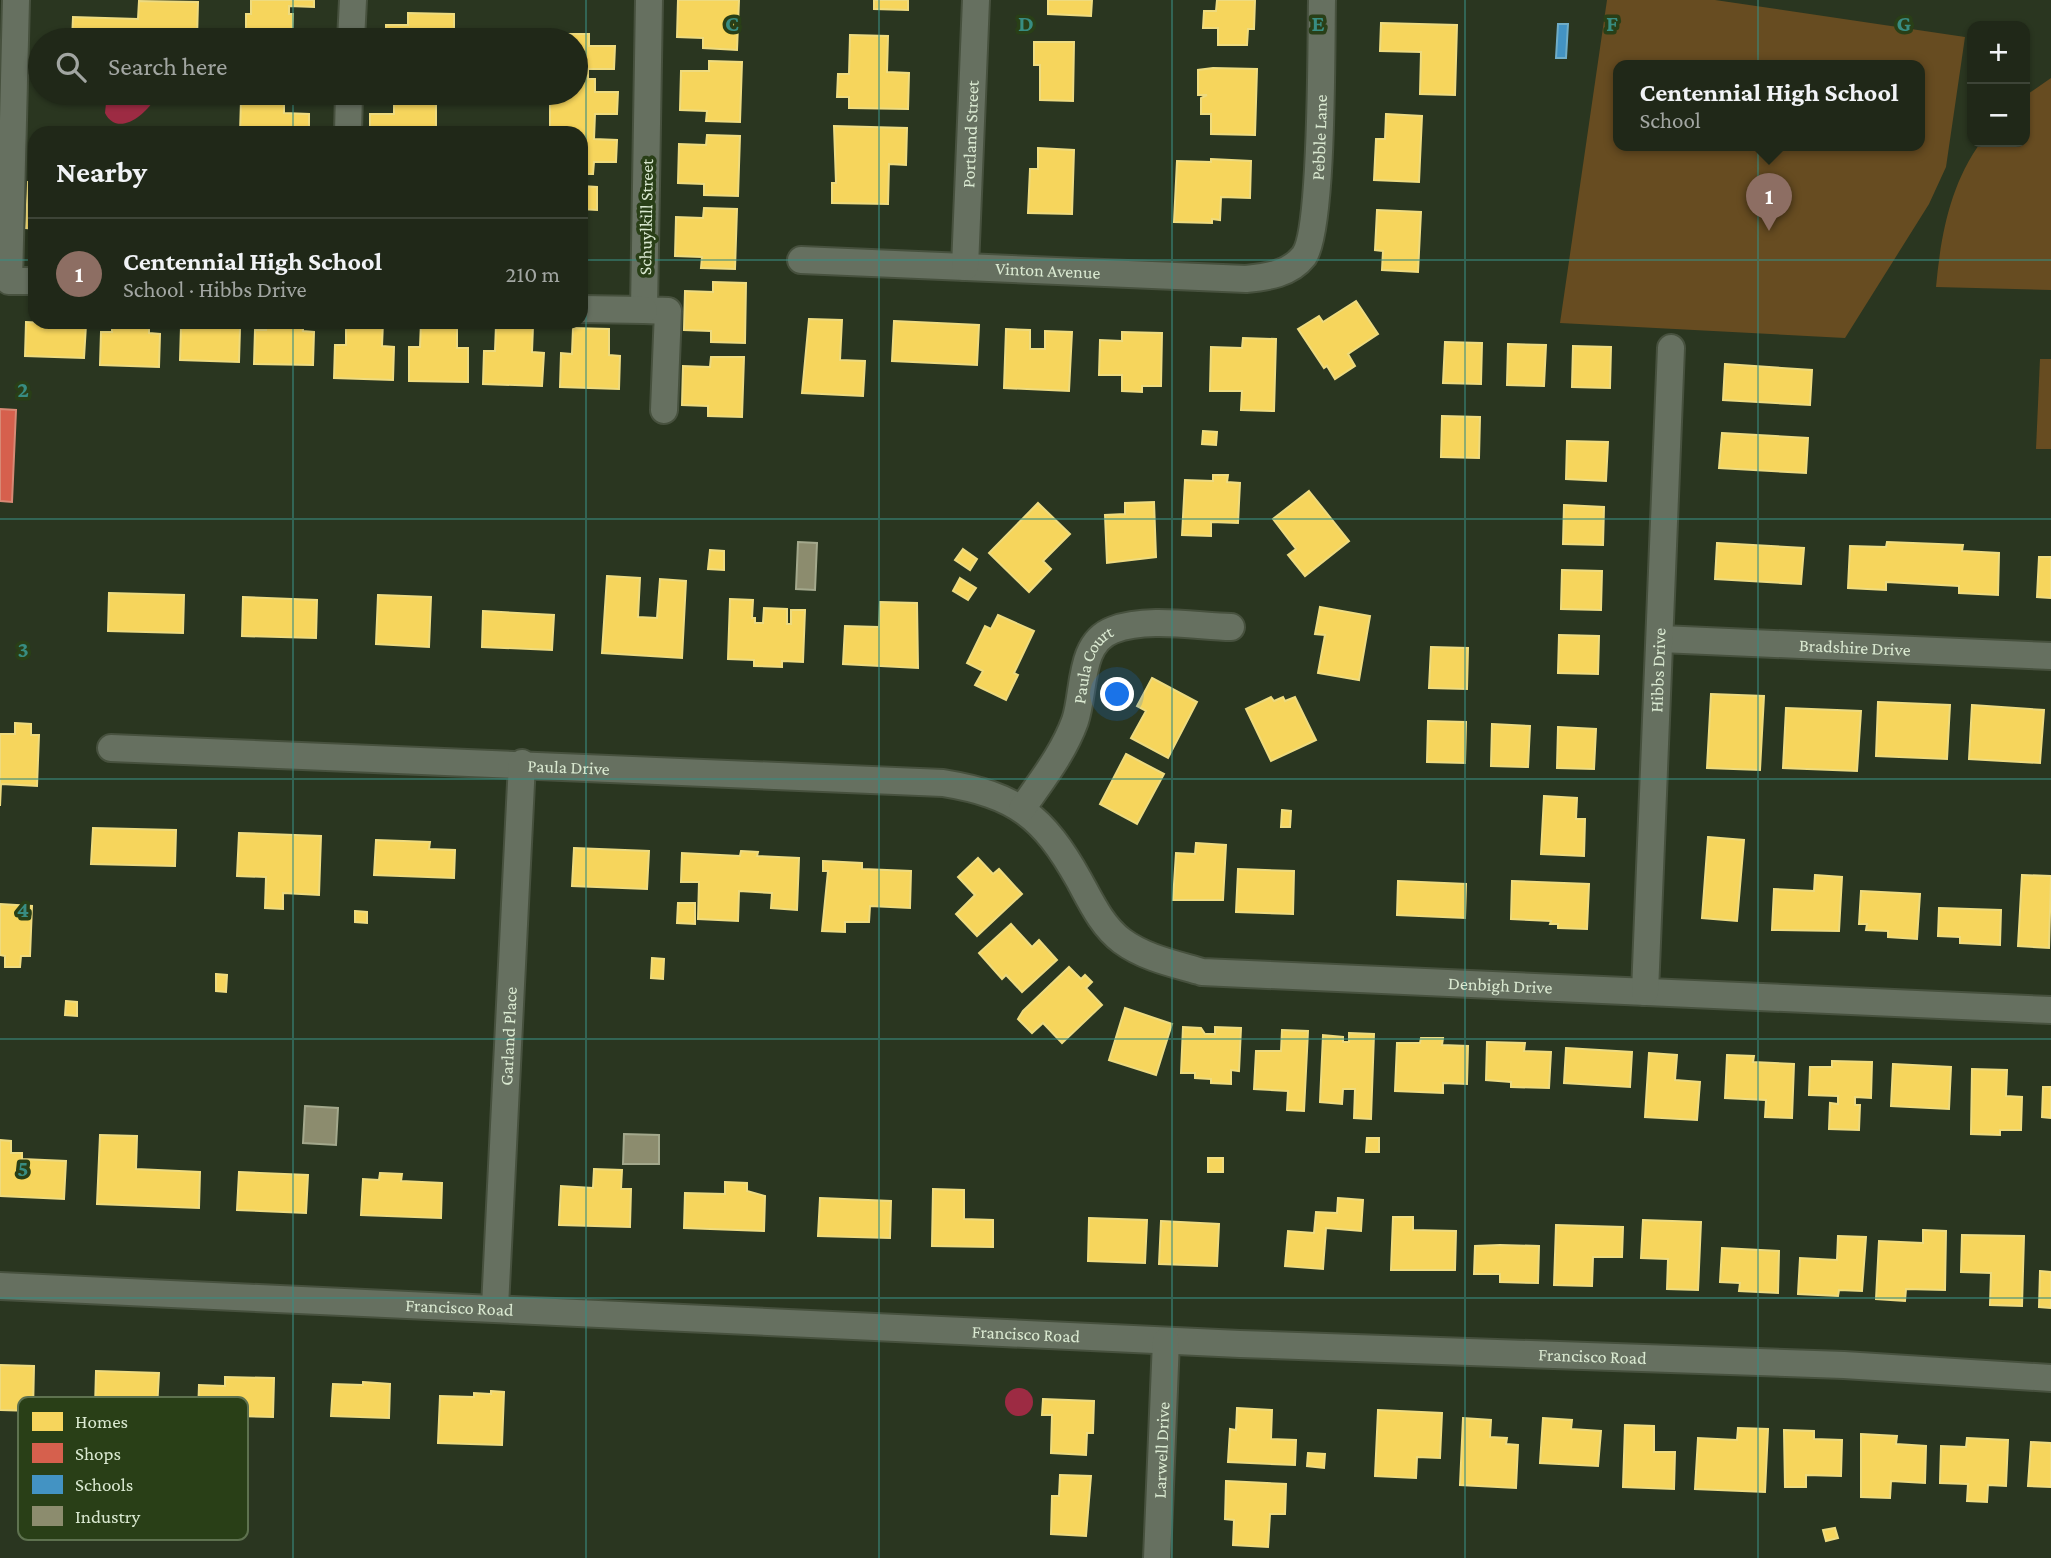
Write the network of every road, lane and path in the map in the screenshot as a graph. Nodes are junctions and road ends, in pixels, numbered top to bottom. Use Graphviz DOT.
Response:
graph roads {
  1 [pos="16,0"];
  2 [pos="353,0"];
  3 [pos="649,0"];
  4 [pos="976,0"];
  5 [pos="1322,0"];
  6 [pos="352,28"];
  7 [pos="349,105"];
  8 [pos="348,126"];
  9 [pos="801,260"];
  10 [pos="965,267"];
  11 [pos="1291,268"];
  12 [pos="28,281"];
  13 [pos="588,309"];
  14 [pos="644,310"];
  15 [pos="1671,348"];
  16 [pos="664,410"];
  17 [pos="1231,627"];
  18 [pos="1661,639"];
  19 [pos="2051,656"];
  20 [pos="111,748"];
  21 [pos="522,764"];
  22 [pos="1022,809"];
  23 [pos="1645,992"];
  24 [pos="2051,1010"];
  25 [pos="0,1286"];
  26 [pos="495,1307"];
  27 [pos="1166,1341"];
  28 [pos="2051,1378"];
  29 [pos="1157,1558"];
  1 -- 12 [label="street"];
  2 -- 6 [label="street"];
  3 -- 14 [label="street, Schuylkill Street"];
  4 -- 10 [label="street, Portland Street"];
  5 -- 11 [label="street, Pebble Lane"];
  7 -- 8 [label="street"];
  9 -- 10 [label="street, Vinton Avenue"];
  10 -- 11 [label="street, Vinton Avenue"];
  13 -- 14 [label="street"];
  14 -- 16 [label="street"];
  15 -- 18 [label="street, Hibbs Drive"];
  17 -- 22 [label="street, Paula Court"];
  18 -- 19 [label="street, Bradshire Drive"];
  18 -- 23 [label="street, Hibbs Drive"];
  20 -- 21 [label="street, Paula Drive"];
  21 -- 22 [label="street, Paula Drive"];
  21 -- 26 [label="street, Garland Place"];
  22 -- 23 [label="street, Denbigh Drive"];
  23 -- 24 [label="street, Denbigh Drive"];
  25 -- 26 [label="street, Francisco Road"];
  26 -- 27 [label="street, Francisco Road"];
  27 -- 28 [label="street, Francisco Road"];
  27 -- 29 [label="street, Larwell Drive"];
}
